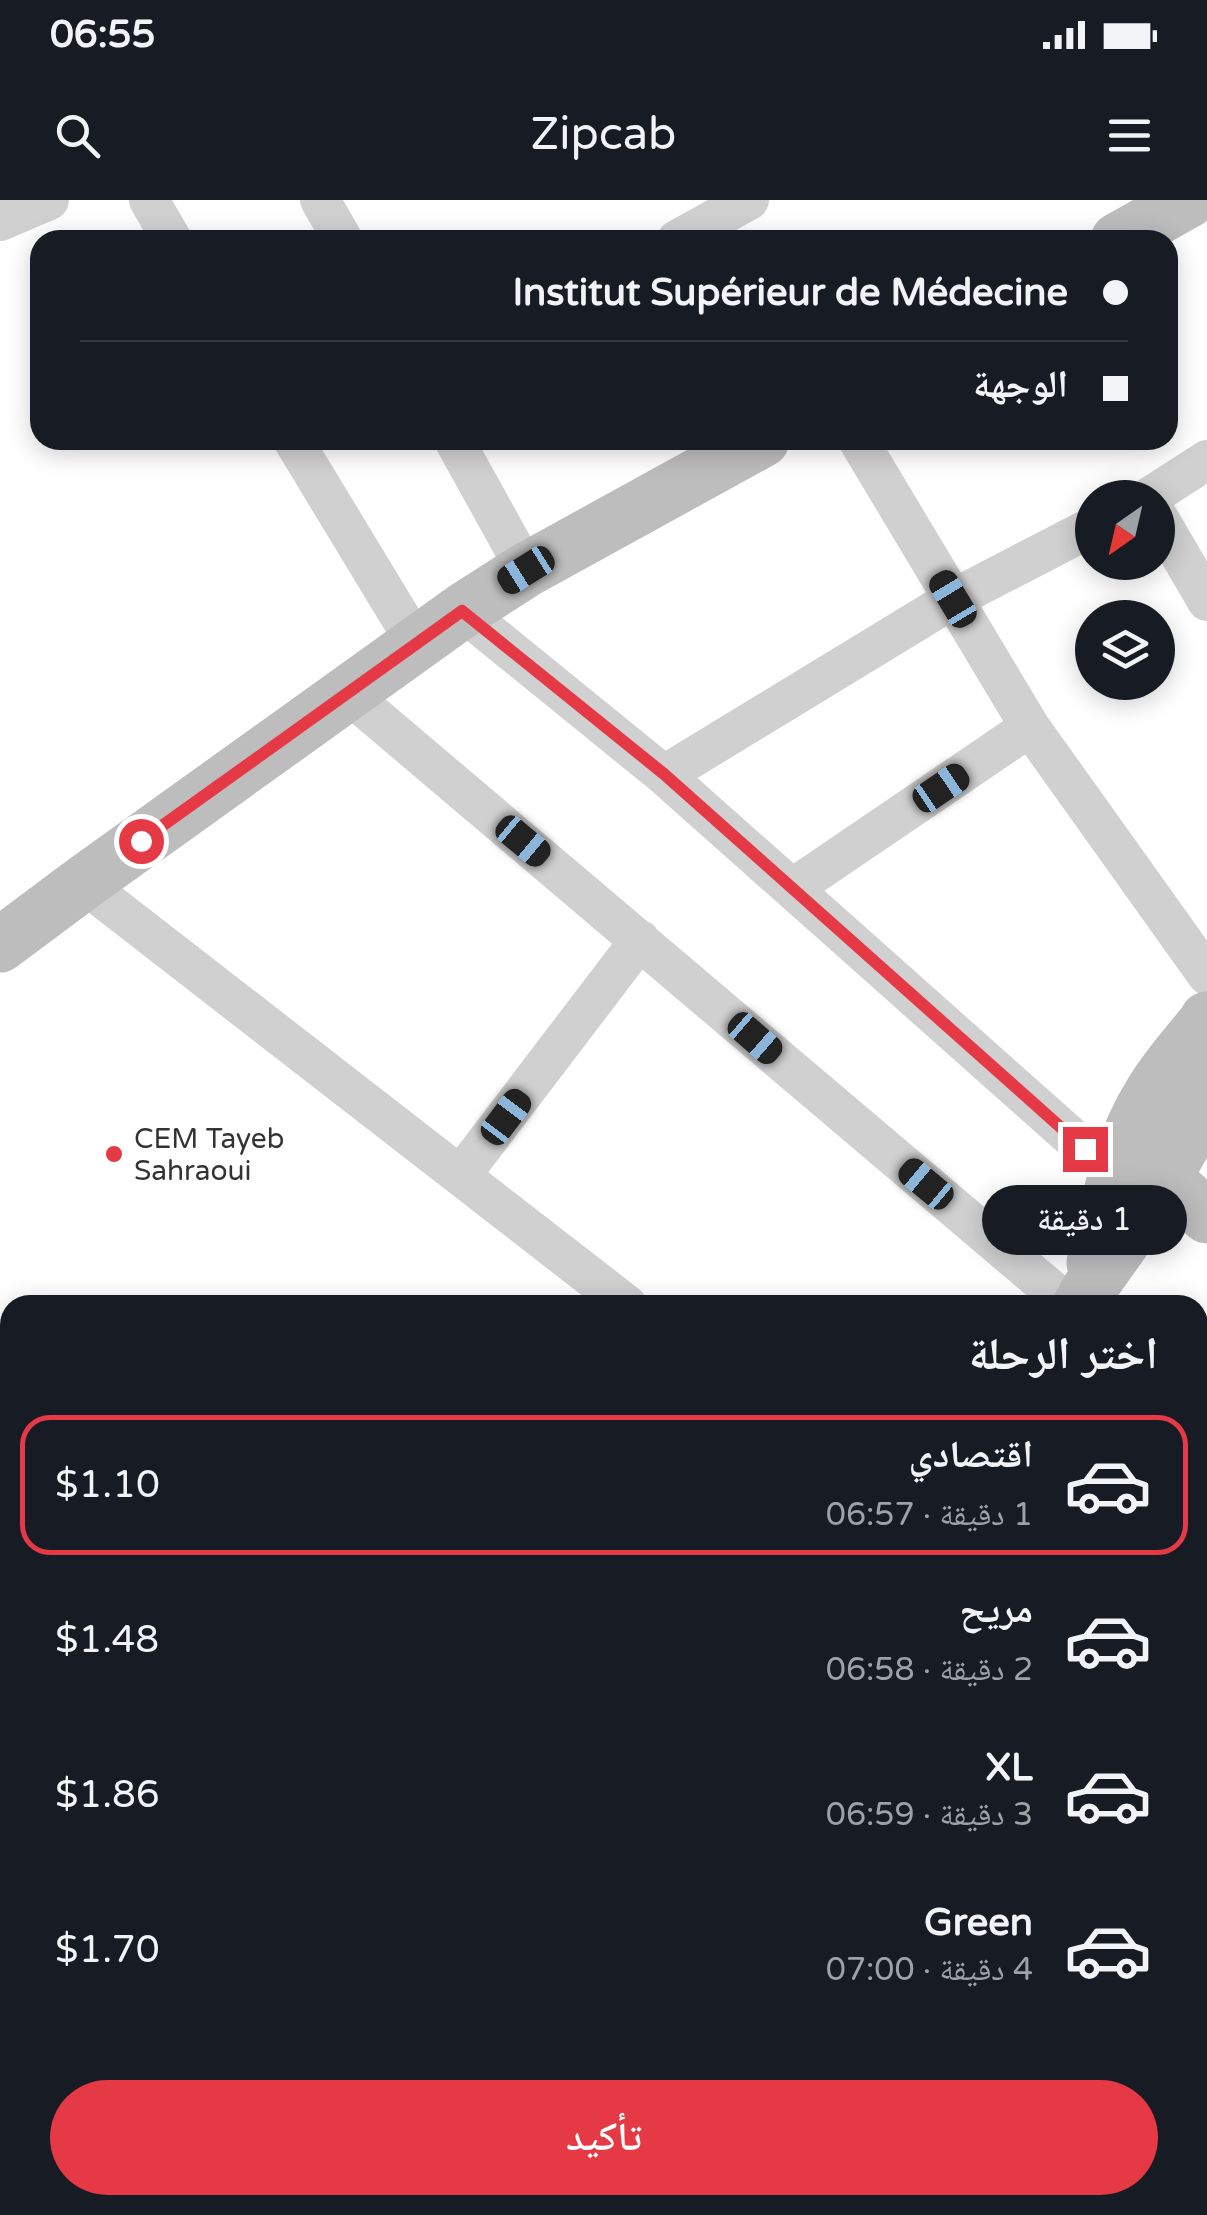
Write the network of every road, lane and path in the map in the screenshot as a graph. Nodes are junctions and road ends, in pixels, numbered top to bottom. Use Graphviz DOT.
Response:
graph roads {
  1 [pos="49,200"];
  2 [pos="149,200"];
  3 [pos="1188,200"];
  4 [pos="322,201"];
  5 [pos="734,214"];
  6 [pos="0,220"];
  7 [pos="166,230"];
  8 [pos="337,230"];
  9 [pos="699,230"];
  10 [pos="1136,230"];
  11 [pos="298,450"];
  12 [pos="460,450"];
  13 [pos="744,450"];
  14 [pos="864,450"];
  15 [pos="1207,460"];
  16 [pos="1175,481"];
  17 [pos="1075,536"];
  18 [pos="1175,546"];
  19 [pos="526,570"];
  20 [pos="953,599"];
  21 [pos="1207,600"];
  22 [pos="462,611"];
  23 [pos="416,643"];
  24 [pos="346,692"];
  25 [pos="1030,728"];
  26 [pos="664,774"];
  27 [pos="82,883"];
  28 [pos="792,888"];
  29 [pos="640,940"];
  30 [pos="0,945"];
  31 [pos="1207,975"];
  32 [pos="1207,1020"];
  33 [pos="1152,1091"];
  34 [pos="1200,1131"];
  35 [pos="1135,1166"];
  36 [pos="461,1176"];
  37 [pos="1207,1216"];
  38 [pos="615,1295"];
  39 [pos="1073,1295"];
  40 [pos="1081,1295"];
  1 -- 6 [label="street"];
  2 -- 7 [label="street"];
  3 -- 10 [label="street"];
  4 -- 8 [label="street"];
  5 -- 9 [label="street"];
  11 -- 23 [label="street"];
  12 -- 19 [label="street"];
  13 -- 19 [label="street"];
  14 -- 20 [label="street"];
  15 -- 16 [label="street"];
  17 -- 20 [label="street"];
  18 -- 21 [label="street"];
  19 -- 22 [label="street"];
  20 -- 25 [label="street"];
  20 -- 26 [label="street"];
  22 -- 23 [label="street"];
  22 -- 26 [label="street"];
  23 -- 24 [label="street"];
  24 -- 27 [label="street"];
  24 -- 29 [label="street"];
  25 -- 28 [label="street"];
  25 -- 31 [label="street"];
  26 -- 28 [label="street"];
  27 -- 30 [label="street"];
  27 -- 36 [label="street"];
  28 -- 35 [label="street"];
  29 -- 36 [label="street"];
  29 -- 39 [label="street"];
  32 -- 33 [label="street"];
  32 -- 34 [label="street"];
  33 -- 34 [label="street"];
  33 -- 35 [label="street"];
  34 -- 35 [label="street"];
  35 -- 37 [label="street"];
  35 -- 40 [label="street"];
  36 -- 38 [label="street"];
}
